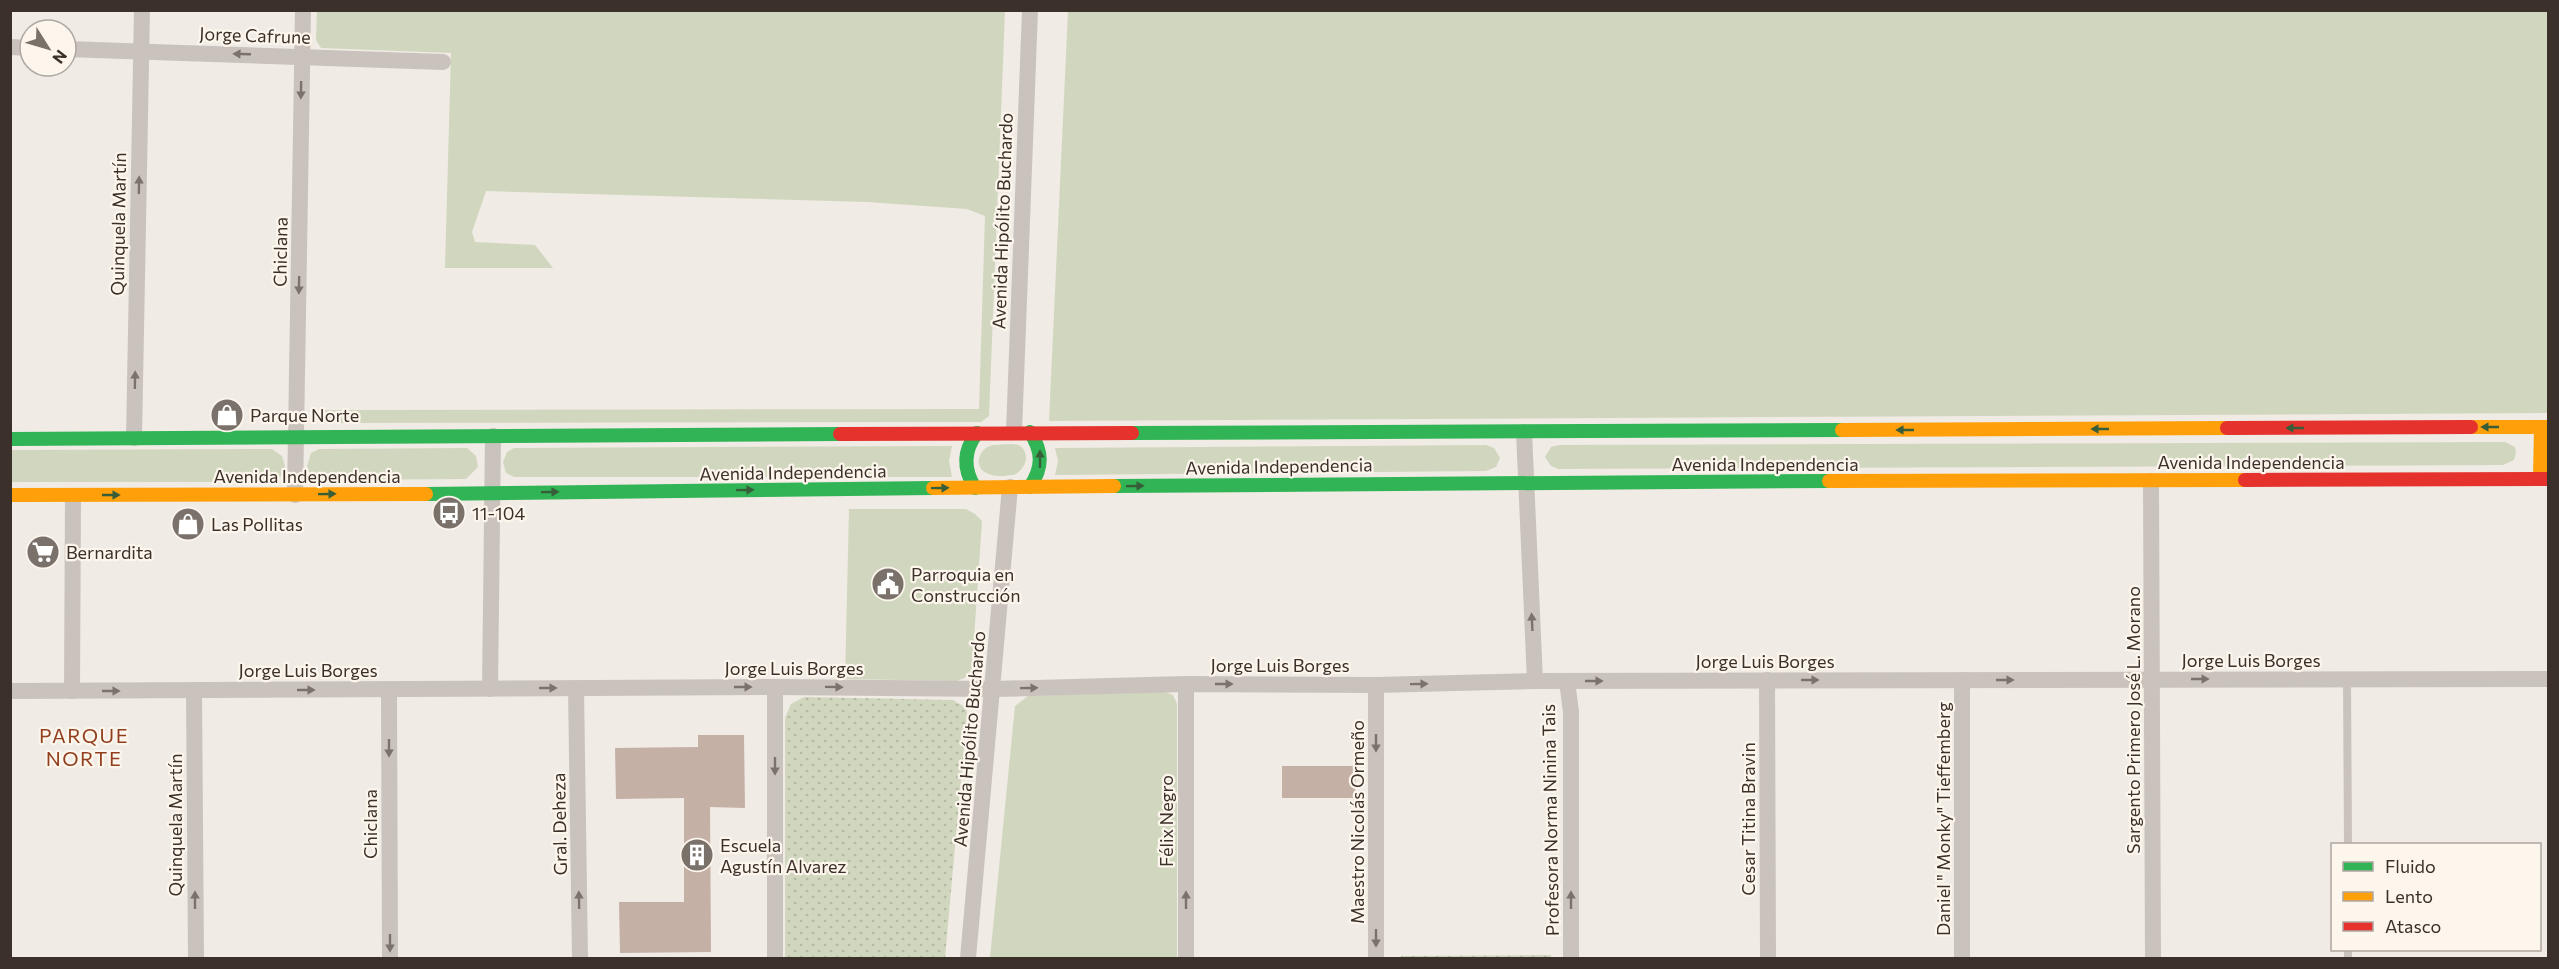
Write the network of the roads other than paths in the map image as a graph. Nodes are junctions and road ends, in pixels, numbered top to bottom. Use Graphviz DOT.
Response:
graph roads {
  1 [pos="142,10"];
  2 [pos="303,10"];
  3 [pos="1030,10"];
  4 [pos="78,49"];
  5 [pos="141,51"];
  6 [pos="301,56"];
  7 [pos="443,62"];
  8 [pos="2545,427"];
  9 [pos="1022,432"];
  10 [pos="1524,432"];
  11 [pos="977,433"];
  12 [pos="297,436"];
  13 [pos="493,436"];
  14 [pos="134,438"];
  15 [pos="10,439"];
  16 [pos="2544,479"];
  17 [pos="2151,481"];
  18 [pos="1526,482"];
  19 [pos="1010,487"];
  20 [pos="1030,487"];
  21 [pos="975,488"];
  22 [pos="491,493"];
  23 [pos="10,495"];
  24 [pos="295,495"];
  25 [pos="73,496"];
  26 [pos="2152,679"];
  27 [pos="1767,680"];
  28 [pos="1962,680"];
  29 [pos="2348,680"];
  30 [pos="2548,680"];
  31 [pos="1535,681"];
  32 [pos="1567,681"];
  33 [pos="1186,684"];
  34 [pos="1376,685"];
  35 [pos="775,687"];
  36 [pos="576,688"];
  37 [pos="490,689"];
  38 [pos="994,689"];
  39 [pos="194,690"];
  40 [pos="389,690"];
  41 [pos="10,691"];
  42 [pos="72,691"];
  43 [pos="2348,843"];
  44 [pos="196,958"];
  45 [pos="390,958"];
  46 [pos="580,958"];
  47 [pos="775,958"];
  48 [pos="968,958"];
  49 [pos="1186,958"];
  50 [pos="1376,958"];
  51 [pos="1571,958"];
  52 [pos="1768,958"];
  53 [pos="1962,958"];
  54 [pos="2153,958"];
  1 -- 5 [label="street, Quinquela Martín"];
  2 -- 6 [label="street, Chiclana"];
  3 -- 9 [label="street, Avenida Hipólito Buchardo"];
  4 -- 5 [label="street, Jorge Cafrune"];
  6 -- 5 [label="street, Jorge Cafrune, one-way"];
  14 -- 5 [label="street, Quinquela Martín, one-way"];
  6 -- 7 [label="street, Jorge Cafrune"];
  6 -- 12 [label="street, Chiclana, one-way"];
  8 -- 10 [label="main road, Avenida Independencia, one-way"];
  8 -- 16 [label="main road"];
  9 -- 10 [label="main road, Avenida Independencia"];
  9 -- 11 [label="main road, Avenida Independencia"];
  20 -- 9 [label="main road, one-way"];
  10 -- 18 [label="street, Profesora Norma Ninina Tais"];
  11 -- 13 [label="main road, Avenida Independencia"];
  11 -- 21 [label="main road"];
  12 -- 13 [label="main road, Avenida Independencia"];
  12 -- 14 [label="main road, Avenida Independencia"];
  12 -- 24 [label="street, Chiclana"];
  13 -- 22 [label="street"];
  14 -- 15 [label="main road, Avenida Independencia"];
  16 -- 17 [label="main road, Avenida Independencia"];
  17 -- 18 [label="main road, Avenida Independencia"];
  17 -- 26 [label="street, Sargento Primero José L. Morano"];
  20 -- 18 [label="main road, Avenida Independencia, one-way"];
  31 -- 18 [label="street, Profesora Norma Ninina Tais, one-way"];
  19 -- 20 [label="main road, Avenida Independencia"];
  19 -- 21 [label="main road, Avenida Independencia"];
  19 -- 38 [label="street, Avenida Hipólito Buchardo"];
  22 -- 21 [label="main road, Avenida Independencia, one-way"];
  24 -- 22 [label="main road, Avenida Independencia, one-way"];
  22 -- 37 [label="street"];
  23 -- 25 [label="main road, Avenida Independencia"];
  25 -- 24 [label="main road, Avenida Independencia, one-way"];
  25 -- 42 [label="street"];
  28 -- 26 [label="street, Jorge Luis Borges, one-way"];
  26 -- 29 [label="street, Jorge Luis Borges, one-way"];
  26 -- 54 [label="street, Sargento Primero José L. Morano"];
  27 -- 28 [label="street, Jorge Luis Borges, one-way"];
  32 -- 27 [label="street, Jorge Luis Borges, one-way"];
  27 -- 52 [label="street, Cesar Titina Bravin"];
  28 -- 53 [label="street, Daniel \" Monky\" Tieffemberg"];
  29 -- 30 [label="street, Jorge Luis Borges"];
  29 -- 43 [label="lane"];
  31 -- 32 [label="street, Jorge Luis Borges"];
  34 -- 31 [label="street, Jorge Luis Borges, one-way"];
  51 -- 32 [label="street, Profesora Norma Ninina Tais, one-way"];
  33 -- 34 [label="street, Jorge Luis Borges, one-way"];
  38 -- 33 [label="street, Jorge Luis Borges, one-way"];
  49 -- 33 [label="street, Félix Negro, one-way"];
  34 -- 50 [label="street, Maestro Nicolás Ormeño, one-way"];
  36 -- 35 [label="street, Jorge Luis Borges, one-way"];
  35 -- 38 [label="street, Jorge Luis Borges, one-way"];
  35 -- 47 [label="street, one-way"];
  37 -- 36 [label="street, Jorge Luis Borges, one-way"];
  46 -- 36 [label="street, Gral. Deheza, one-way"];
  37 -- 40 [label="street, Jorge Luis Borges"];
  38 -- 48 [label="street, Avenida Hipólito Buchardo"];
  39 -- 40 [label="street, Jorge Luis Borges, one-way"];
  42 -- 39 [label="street, Jorge Luis Borges, one-way"];
  44 -- 39 [label="street, Quinquela Martín, one-way"];
  40 -- 45 [label="street, Chiclana, one-way"];
  41 -- 42 [label="street, Jorge Luis Borges"];
}
